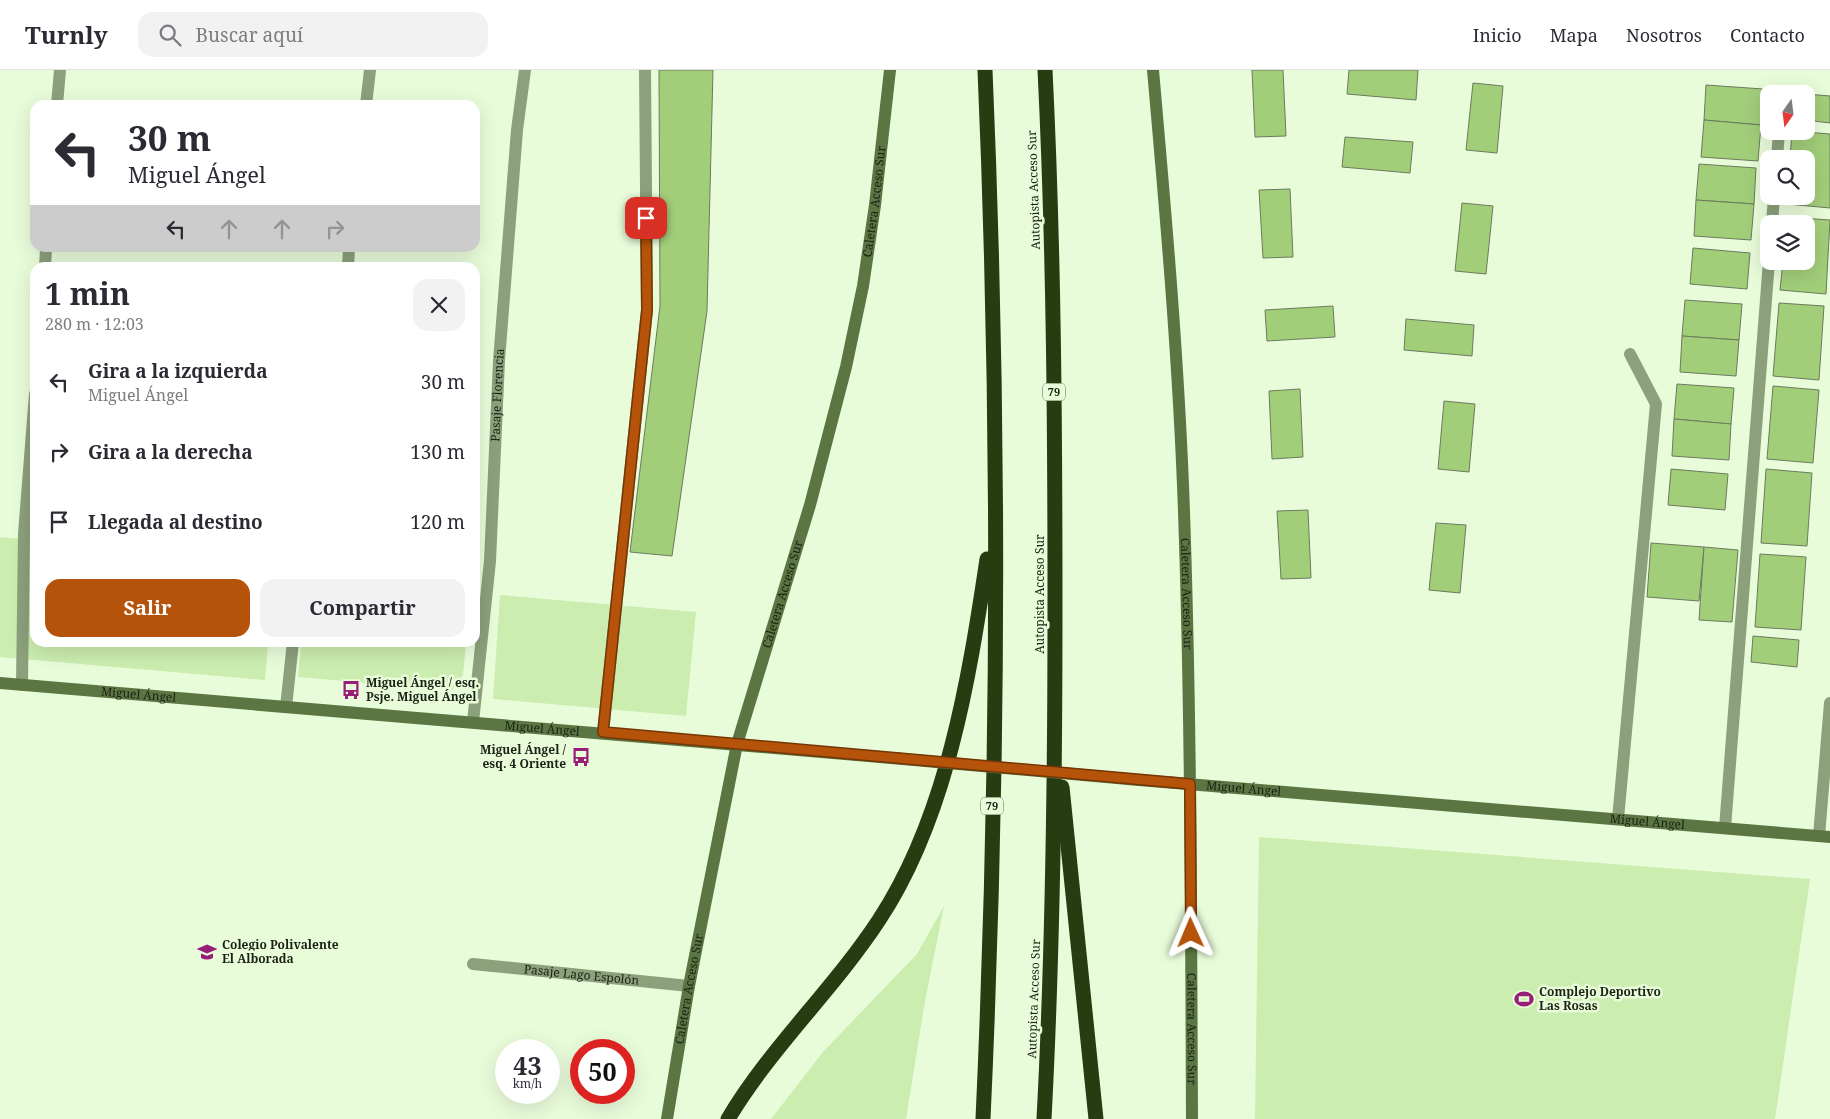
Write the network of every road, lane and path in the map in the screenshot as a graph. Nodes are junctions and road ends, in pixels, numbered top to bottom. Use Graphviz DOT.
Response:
graph roads {
  1 [pos="60,70"];
  2 [pos="370,70"];
  3 [pos="525,70"];
  4 [pos="645,70"];
  5 [pos="890,70"];
  6 [pos="985,70"];
  7 [pos="1045,70"];
  8 [pos="1153,70"];
  9 [pos="57,100"];
  10 [pos="367,100"];
  11 [pos="1768,270"];
  12 [pos="1630,354"];
  13 [pos="30,458"];
  14 [pos="995,493"];
  15 [pos="292,647"];
  16 [pos="0,683"];
  17 [pos="22,685"];
  18 [pos="1830,703"];
  19 [pos="286,707"];
  20 [pos="1055,713"];
  21 [pos="472,722"];
  22 [pos="603,732"];
  23 [pos="737,744"];
  24 [pos="1190,784"];
  25 [pos="1618,819"];
  26 [pos="1725,828"];
  27 [pos="1824,837"];
  28 [pos="472,964"];
  29 [pos="689,986"];
  30 [pos="667,1119"];
  31 [pos="728,1119"];
  32 [pos="983,1119"];
  33 [pos="1044,1119"];
  34 [pos="1096,1119"];
  35 [pos="1192,1119"];
  1 -- 9 [label="street"];
  2 -- 10 [label="street"];
  3 -- 21 [label="street, Pasaje Florencia"];
  4 -- 22 [label="street"];
  5 -- 23 [label="main road, Caletera Acceso Sur"];
  6 -- 14 [label="highway, 79"];
  7 -- 20 [label="highway, Autopista Acceso Sur / 79"];
  8 -- 24 [label="main road, Caletera Acceso Sur"];
  11 -- 26 [label="street"];
  12 -- 25 [label="street"];
  13 -- 17 [label="street"];
  14 -- 31 [label="highway"];
  14 -- 32 [label="highway, 79"];
  15 -- 19 [label="street"];
  16 -- 17 [label="main road, Miguel Ángel"];
  17 -- 19 [label="main road, Miguel Ángel"];
  18 -- 27 [label="street"];
  19 -- 21 [label="main road, Miguel Ángel"];
  20 -- 33 [label="highway, Autopista Acceso Sur / 79"];
  20 -- 34 [label="highway"];
  21 -- 22 [label="main road, Miguel Ángel"];
  22 -- 23 [label="main road, Miguel Ángel"];
  23 -- 24 [label="main road, Miguel Ángel, bridge"];
  23 -- 29 [label="main road, Caletera Acceso Sur"];
  24 -- 25 [label="main road, Miguel Ángel"];
  24 -- 35 [label="main road, Caletera Acceso Sur"];
  25 -- 26 [label="main road, Miguel Ángel"];
  26 -- 27 [label="main road, Miguel Ángel"];
  28 -- 29 [label="street, Pasaje Lago Espolón"];
  29 -- 30 [label="main road, Caletera Acceso Sur"];
}
